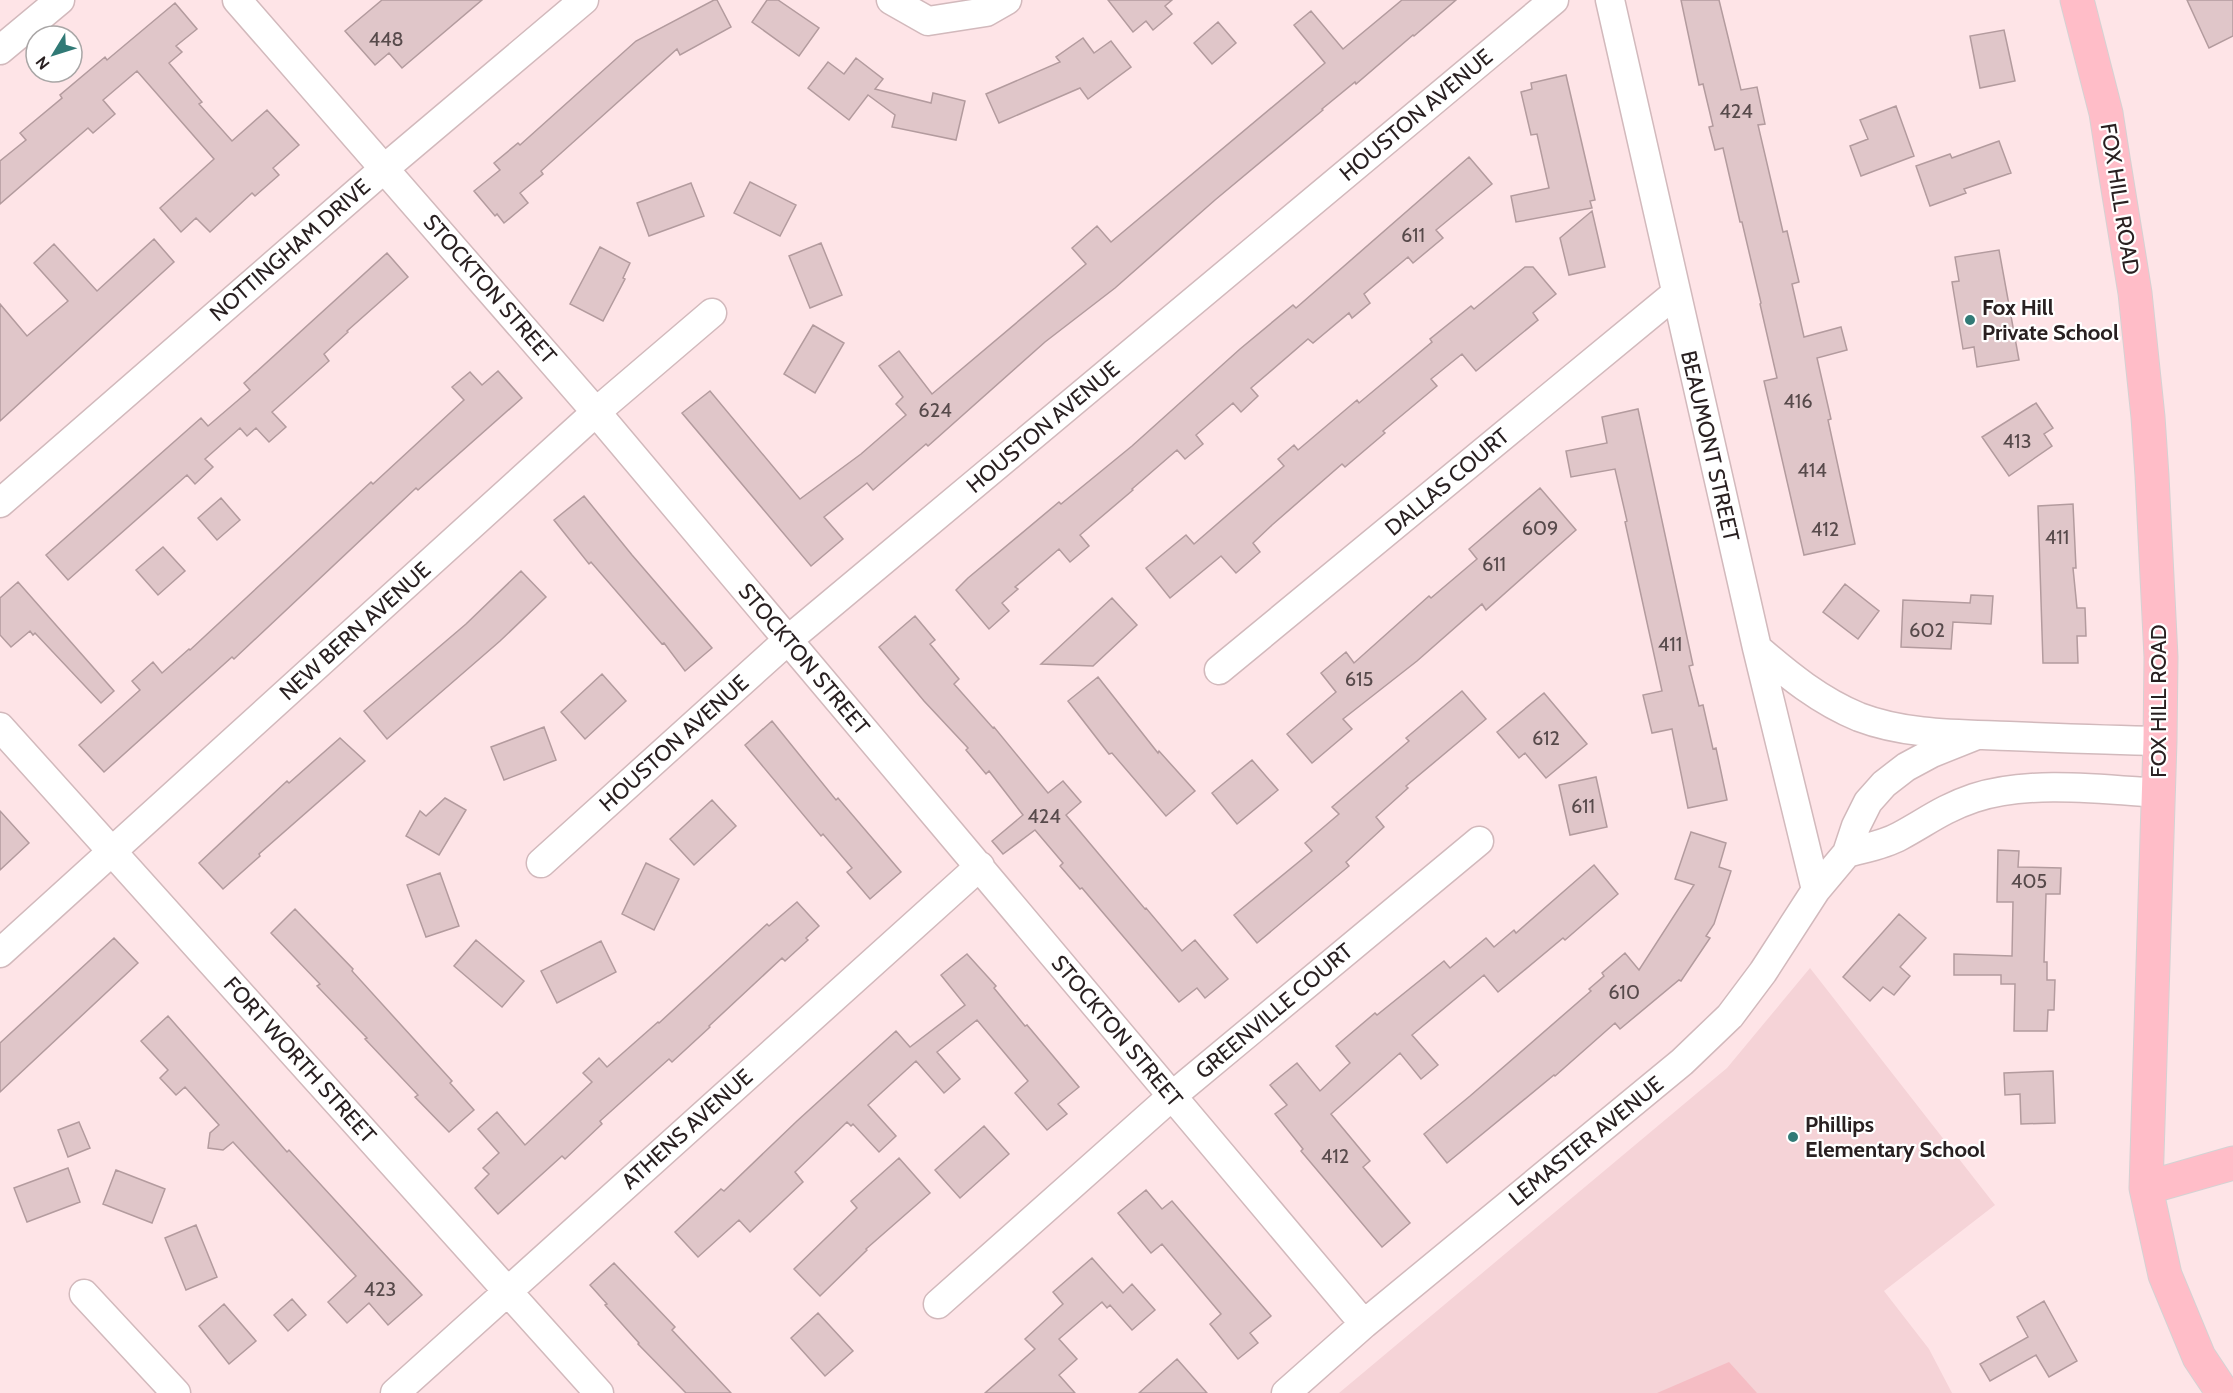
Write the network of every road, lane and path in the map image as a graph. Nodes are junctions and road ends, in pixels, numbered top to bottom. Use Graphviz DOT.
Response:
graph roads {
  1 [pos="60,0"];
  2 [pos="237,0"];
  3 [pos="584,0"];
  4 [pos="891,0"];
  5 [pos="1007,0"];
  6 [pos="1554,0"];
  7 [pos="1610,0"];
  8 [pos="2077,0"];
  9 [pos="0,50"];
  10 [pos="385,168"];
  11 [pos="1675,294"];
  12 [pos="712,313"];
  13 [pos="596,412"];
  14 [pos="0,503"];
  15 [pos="788,640"];
  16 [pos="1756,648"];
  17 [pos="1219,670"];
  18 [pos="0,727"];
  19 [pos="1977,735"];
  20 [pos="2160,741"];
  21 [pos="2158,793"];
  22 [pos="1479,841"];
  23 [pos="113,852"];
  24 [pos="1847,853"];
  25 [pos="541,863"];
  26 [pos="980,866"];
  27 [pos="1815,890"];
  28 [pos="0,953"];
  29 [pos="1172,1096"];
  30 [pos="2233,1163"];
  31 [pos="2145,1188"];
  32 [pos="508,1290"];
  33 [pos="84,1294"];
  34 [pos="938,1304"];
  35 [pos="1364,1324"];
  36 [pos="176,1393"];
  37 [pos="395,1393"];
  38 [pos="599,1393"];
  39 [pos="1286,1393"];
  40 [pos="2223,1393"];
  1 -- 9 [label="street"];
  2 -- 10 [label="street, STOCKTON STREET"];
  3 -- 10 [label="street, NOTTINGHAM DRIVE"];
  4 -- 5 [label="street"];
  6 -- 15 [label="street, HOUSTON AVENUE"];
  7 -- 11 [label="street, BEAUMONT STREET"];
  8 -- 20 [label="main road, FOX HILL ROAD"];
  10 -- 13 [label="street, STOCKTON STREET"];
  10 -- 14 [label="street, NOTTINGHAM DRIVE"];
  11 -- 16 [label="street, BEAUMONT STREET"];
  11 -- 17 [label="street, DALLAS COURT"];
  12 -- 13 [label="street, NEW BERN AVENUE"];
  13 -- 15 [label="street, STOCKTON STREET"];
  13 -- 23 [label="street, NEW BERN AVENUE"];
  15 -- 25 [label="street, HOUSTON AVENUE"];
  15 -- 26 [label="street, STOCKTON STREET"];
  16 -- 19 [label="street, LEMASTER AVENUE"];
  16 -- 27 [label="street, BEAUMONT STREET"];
  18 -- 23 [label="street, FORT WORTH STREET"];
  19 -- 20 [label="street, LEMASTER AVENUE"];
  19 -- 24 [label="street, LEMASTER AVENUE"];
  20 -- 21 [label="main road, FOX HILL ROAD"];
  21 -- 24 [label="street"];
  21 -- 31 [label="main road, FOX HILL ROAD"];
  22 -- 29 [label="street, GREENVILLE COURT"];
  23 -- 28 [label="street, NEW BERN AVENUE"];
  23 -- 32 [label="street, FORT WORTH STREET"];
  24 -- 27 [label="street, LEMASTER AVENUE"];
  26 -- 29 [label="street, STOCKTON STREET"];
  26 -- 32 [label="street, ATHENS AVENUE"];
  27 -- 35 [label="street, LEMASTER AVENUE"];
  29 -- 34 [label="street, GREENVILLE COURT"];
  29 -- 35 [label="street, STOCKTON STREET"];
  30 -- 31 [label="main road"];
  31 -- 40 [label="main road, FOX HILL ROAD"];
  32 -- 37 [label="street, ATHENS AVENUE"];
  32 -- 38 [label="street, FORT WORTH STREET"];
  33 -- 36 [label="street"];
  35 -- 39 [label="street, LEMASTER AVENUE"];
}
